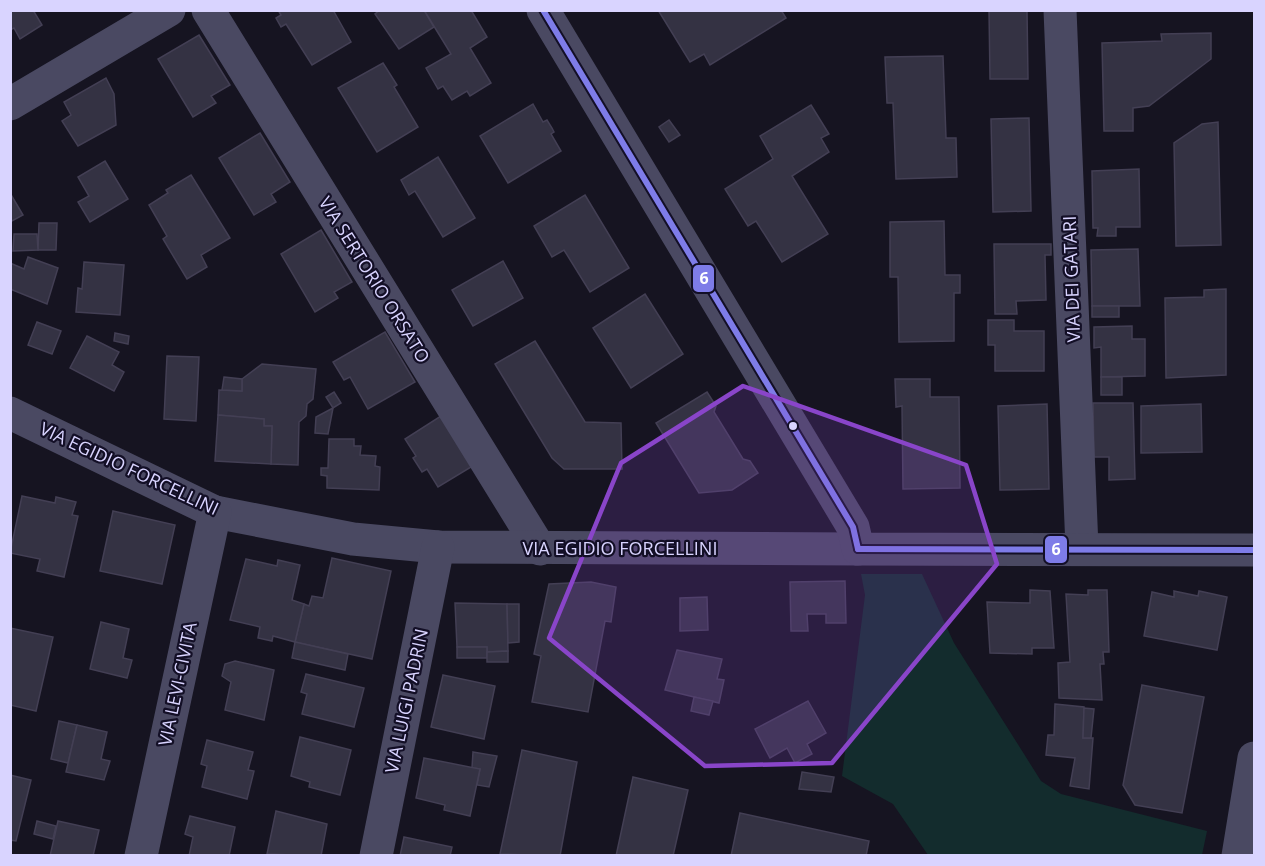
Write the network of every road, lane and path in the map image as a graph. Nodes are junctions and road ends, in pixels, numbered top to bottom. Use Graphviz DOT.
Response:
graph roads {
  1 [pos="170,10"];
  2 [pos="208,10"];
  3 [pos="543,10"];
  4 [pos="1060,10"];
  5 [pos="10,104"];
  6 [pos="10,413"];
  7 [pos="215,512"];
  8 [pos="438,547"];
  9 [pos="1082,548"];
  10 [pos="540,549"];
  11 [pos="858,549"];
  12 [pos="1254,550"];
  13 [pos="1254,758"];
  14 [pos="141,855"];
  15 [pos="376,855"];
  16 [pos="1238,855"];
  1 -- 5 [label="street"];
  2 -- 10 [label="street, VIA SERTORIO ORSATO"];
  3 -- 11 [label="street"];
  4 -- 9 [label="street, VIA DEI GATARI"];
  6 -- 7 [label="street, VIA EGIDIO FORCELLINI"];
  7 -- 8 [label="street, VIA EGIDIO FORCELLINI"];
  7 -- 14 [label="street, VIA LEVI-CIVITA"];
  8 -- 10 [label="street, VIA EGIDIO FORCELLINI"];
  8 -- 15 [label="street, VIA LUIGI PADRIN"];
  9 -- 11 [label="street, VIA EGIDIO FORCELLINI"];
  9 -- 12 [label="street, VIA EGIDIO FORCELLINI"];
  10 -- 11 [label="street, VIA EGIDIO FORCELLINI"];
  13 -- 16 [label="street"];
}
